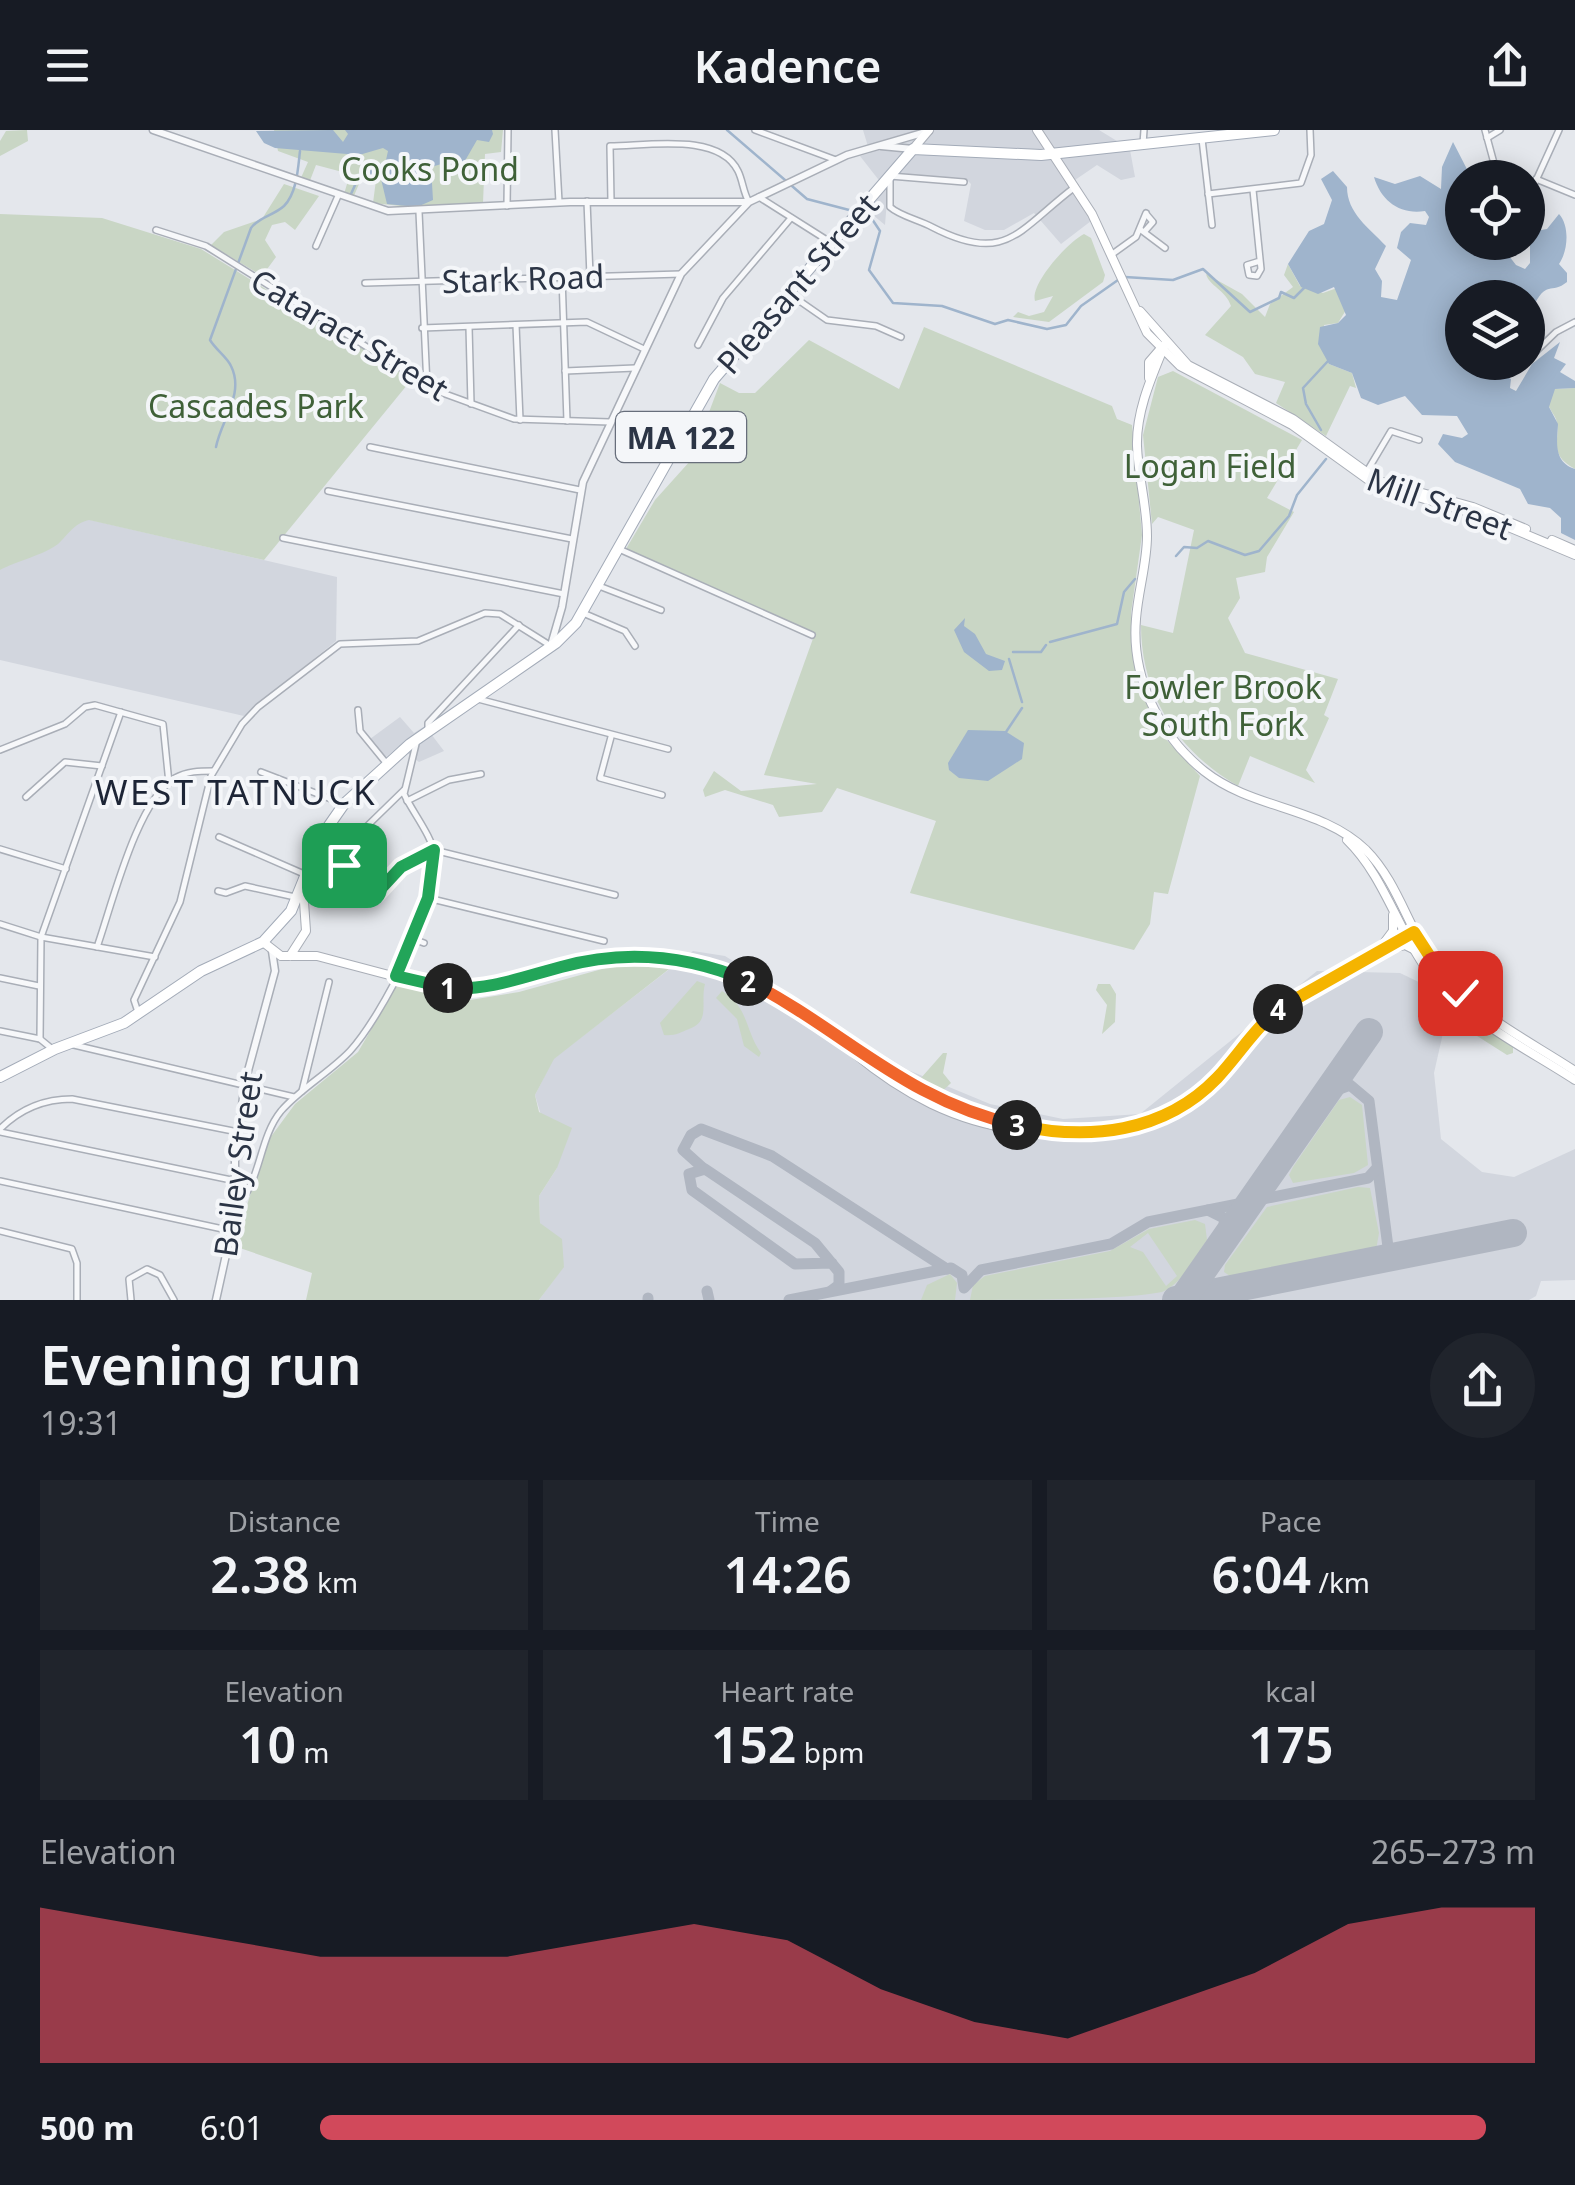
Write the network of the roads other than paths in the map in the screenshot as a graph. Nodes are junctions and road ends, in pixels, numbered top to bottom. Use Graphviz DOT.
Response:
graph roads {
  1 [pos="152,130"];
  2 [pos="508,130"];
  3 [pos="555,130"];
  4 [pos="755,130"];
  5 [pos="929,130"];
  6 [pos="1036,130"];
  7 [pos="1144,130"];
  8 [pos="1274,130"];
  9 [pos="1310,130"];
  10 [pos="1500,130"];
  11 [pos="1559,130"];
  12 [pos="1486,134"];
  13 [pos="1202,138"];
  14 [pos="1143,144"];
  15 [pos="879,146"];
  16 [pos="913,149"];
  17 [pos="1052,154"];
  18 [pos="836,160"];
  19 [pos="1493,160"];
  20 [pos="1545,160"];
  21 [pos="890,176"];
  22 [pos="964,182"];
  23 [pos="1545,183"];
  24 [pos="1075,187"];
  25 [pos="1253,189"];
  26 [pos="1208,194"];
  27 [pos="1575,195"];
  28 [pos="338,196"];
  29 [pos="758,197"];
  30 [pos="611,201"];
  31 [pos="559,202"];
  32 [pos="588,202"];
  33 [pos="748,202"];
  34 [pos="507,206"];
  35 [pos="419,212"];
  36 [pos="1146,213"];
  37 [pos="791,218"];
  38 [pos="1212,226"];
  39 [pos="156,230"];
  40 [pos="1143,230"];
  41 [pos="833,244"];
  42 [pos="316,246"];
  43 [pos="1165,248"];
  44 [pos="1111,255"];
  45 [pos="1260,261"];
  46 [pos="681,274"];
  47 [pos="562,276"];
  48 [pos="590,276"];
  49 [pos="421,281"];
  50 [pos="364,283"];
  51 [pos="791,295"];
  52 [pos="1128,296"];
  53 [pos="1575,322"];
  54 [pos="564,323"];
  55 [pos="469,326"];
  56 [pos="516,326"];
  57 [pos="422,328"];
  58 [pos="1147,334"];
  59 [pos="901,337"];
  60 [pos="1545,342"];
  61 [pos="698,345"];
  62 [pos="1163,347"];
  63 [pos="644,348"];
  64 [pos="1150,362"];
  65 [pos="1180,366"];
  66 [pos="635,368"];
  67 [pos="565,371"];
  68 [pos="1154,376"];
  69 [pos="427,386"];
  70 [pos="1148,389"];
  71 [pos="471,404"];
  72 [pos="520,420"];
  73 [pos="567,421"];
  74 [pos="610,422"];
  75 [pos="1419,440"];
  76 [pos="370,447"];
  77 [pos="1366,473"];
  78 [pos="580,490"];
  79 [pos="328,491"];
  80 [pos="283,538"];
  81 [pos="572,539"];
  82 [pos="1554,543"];
  83 [pos="619,549"];
  84 [pos="1575,552"];
  85 [pos="598,586"];
  86 [pos="564,594"];
  87 [pos="661,610"];
  88 [pos="583,613"];
  89 [pos="519,624"];
  90 [pos="812,635"];
  91 [pos="551,646"];
  92 [pos="635,646"];
  93 [pos="476,698"];
  94 [pos="358,710"];
  95 [pos="121,712"];
  96 [pos="428,731"];
  97 [pos="611,736"];
  98 [pos="413,746"];
  99 [pos="668,749"];
  100 [pos="0,750"];
  101 [pos="387,764"];
  102 [pos="102,766"];
  103 [pos="214,772"];
  104 [pos="261,772"];
  105 [pos="480,774"];
  106 [pos="169,782"];
  107 [pos="404,790"];
  108 [pos="662,795"];
  109 [pos="26,797"];
  110 [pos="407,801"];
  111 [pos="344,804"];
  112 [pos="1332,826"];
  113 [pos="219,838"];
  114 [pos="0,849"];
  115 [pos="434,850"];
  116 [pos="66,870"];
  117 [pos="307,875"];
  118 [pos="218,891"];
  119 [pos="615,895"];
  120 [pos="298,897"];
  121 [pos="1386,897"];
  122 [pos="428,898"];
  123 [pos="308,914"];
  124 [pos="0,924"];
  125 [pos="306,934"];
  126 [pos="1410,934"];
  127 [pos="42,937"];
  128 [pos="413,939"];
  129 [pos="604,940"];
  130 [pos="263,942"];
  131 [pos="424,943"];
  132 [pos="97,947"];
  133 [pos="1386,949"];
  134 [pos="272,951"];
  135 [pos="1416,951"];
  136 [pos="1374,952"];
  137 [pos="290,956"];
  138 [pos="317,956"];
  139 [pos="155,957"];
  140 [pos="1363,960"];
  141 [pos="275,971"];
  142 [pos="396,976"];
  143 [pos="0,978"];
  144 [pos="329,982"];
  145 [pos="39,986"];
  146 [pos="140,1015"];
  147 [pos="0,1030"];
  148 [pos="40,1039"];
  149 [pos="92,1044"];
  150 [pos="53,1050"];
  151 [pos="1575,1071"];
  152 [pos="0,1077"];
  153 [pos="1575,1080"];
  154 [pos="245,1084"];
  155 [pos="302,1091"];
  156 [pos="294,1098"];
  157 [pos="0,1131"];
  158 [pos="238,1132"];
  159 [pos="236,1181"];
  160 [pos="0,1182"];
  161 [pos="235,1207"];
  162 [pos="0,1231"];
  163 [pos="232,1231"];
  164 [pos="77,1300"];
  165 [pos="130,1300"];
  166 [pos="174,1300"];
  167 [pos="216,1300"];
  1 -- 28 [label="street"];
  2 -- 34 [label="street"];
  3 -- 31 [label="street"];
  4 -- 18 [label="street"];
  5 -- 15 [label="street"];
  5 -- 16 [label="main road, Pleasant Street"];
  6 -- 17 [label="main road, Mill Street"];
  7 -- 14 [label="street"];
  8 -- 13 [label="main road"];
  9 -- 25 [label="street"];
  10 -- 12 [label="street"];
  11 -- 20 [label="street"];
  12 -- 19 [label="street"];
  13 -- 14 [label="main road"];
  13 -- 26 [label="street"];
  14 -- 17 [label="main road"];
  15 -- 16 [label="street"];
  15 -- 18 [label="street"];
  16 -- 17 [label="main road"];
  16 -- 21 [label="main road, Pleasant Street / MA 122"];
  17 -- 24 [label="main road, Mill Street"];
  18 -- 29 [label="street"];
  21 -- 22 [label="street"];
  21 -- 24 [label="street"];
  21 -- 41 [label="main road, Pleasant Street / MA 122"];
  23 -- 27 [label="street"];
  24 -- 44 [label="main road, Mill Street"];
  25 -- 26 [label="street"];
  25 -- 45 [label="street"];
  26 -- 38 [label="street"];
  28 -- 35 [label="street"];
  28 -- 42 [label="street"];
  29 -- 33 [label="street"];
  29 -- 37 [label="street"];
  30 -- 32 [label="street"];
  30 -- 33 [label="street"];
  30 -- 33 [label="street"];
  31 -- 32 [label="street"];
  31 -- 34 [label="street"];
  32 -- 48 [label="street"];
  33 -- 46 [label="street"];
  34 -- 35 [label="street"];
  35 -- 49 [label="street"];
  36 -- 40 [label="street"];
  37 -- 41 [label="street"];
  37 -- 61 [label="street"];
  39 -- 69 [label="street, Cataract Street"];
  40 -- 43 [label="street"];
  40 -- 44 [label="street"];
  41 -- 51 [label="main road, Pleasant Street / MA 122"];
  44 -- 52 [label="main road, Mill Street"];
  46 -- 48 [label="street, Stark Road"];
  46 -- 63 [label="street"];
  47 -- 48 [label="street, Stark Road"];
  47 -- 49 [label="street, Stark Road"];
  47 -- 54 [label="street"];
  49 -- 50 [label="street, Stark Road"];
  49 -- 57 [label="street"];
  51 -- 59 [label="street"];
  51 -- 83 [label="main road, Pleasant Street / MA 122"];
  52 -- 58 [label="main road, Mill Street"];
  52 -- 62 [label="main road, Mill Street"];
  53 -- 60 [label="street"];
  54 -- 56 [label="street"];
  54 -- 63 [label="street"];
  54 -- 67 [label="street"];
  55 -- 56 [label="street"];
  55 -- 57 [label="street"];
  55 -- 71 [label="street"];
  56 -- 72 [label="street"];
  57 -- 69 [label="street"];
  58 -- 62 [label="main road, Mill Street"];
  58 -- 64 [label="main road"];
  62 -- 64 [label="main road"];
  62 -- 65 [label="main road, Mill Street"];
  62 -- 68 [label="main road"];
  62 -- 77 [label="main road, Mill Street"];
  63 -- 66 [label="street"];
  64 -- 70 [label="main road"];
  65 -- 68 [label="main road"];
  65 -- 82 [label="main road, Mill Street"];
  66 -- 67 [label="street"];
  66 -- 74 [label="street"];
  67 -- 73 [label="street"];
  68 -- 70 [label="main road"];
  69 -- 71 [label="street, Cataract Street"];
  70 -- 112 [label="main road"];
  71 -- 72 [label="street, Cataract Street"];
  72 -- 73 [label="street, Cataract Street"];
  73 -- 74 [label="street, Cataract Street"];
  74 -- 78 [label="street"];
  75 -- 77 [label="street"];
  76 -- 78 [label="street"];
  77 -- 82 [label="main road, Mill Street"];
  78 -- 81 [label="street"];
  79 -- 81 [label="street"];
  80 -- 86 [label="street"];
  81 -- 86 [label="street"];
  82 -- 84 [label="main road, Mill Street"];
  83 -- 85 [label="main road, Pleasant Street / MA 122"];
  83 -- 90 [label="street"];
  85 -- 87 [label="street"];
  85 -- 88 [label="main road, Pleasant Street / MA 122"];
  86 -- 91 [label="street"];
  88 -- 91 [label="main road, Pleasant Street / MA 122"];
  88 -- 92 [label="street"];
  89 -- 91 [label="street"];
  89 -- 96 [label="street"];
  89 -- 103 [label="street"];
  91 -- 93 [label="main road, Pleasant Street / MA 122"];
  93 -- 96 [label="main road, Pleasant Street / MA 122"];
  93 -- 97 [label="street"];
  94 -- 101 [label="street"];
  95 -- 100 [label="street"];
  95 -- 102 [label="street"];
  95 -- 106 [label="street"];
  96 -- 98 [label="main road, Pleasant Street / MA 122"];
  97 -- 99 [label="street"];
  97 -- 108 [label="street"];
  98 -- 101 [label="main road, Pleasant Street / MA 122"];
  98 -- 107 [label="street"];
  101 -- 111 [label="main road, Pleasant Street / MA 122"];
  102 -- 109 [label="street"];
  102 -- 116 [label="street"];
  103 -- 106 [label="street"];
  103 -- 139 [label="street"];
  104 -- 111 [label="street"];
  105 -- 110 [label="street"];
  106 -- 132 [label="street"];
  107 -- 110 [label="street"];
  107 -- 115 [label="street"];
  110 -- 115 [label="street"];
  111 -- 117 [label="main road, Pleasant Street / MA 122"];
  112 -- 121 [label="main road"];
  112 -- 126 [label="main road"];
  113 -- 117 [label="street"];
  114 -- 116 [label="street"];
  115 -- 119 [label="street"];
  115 -- 122 [label="street"];
  116 -- 127 [label="street"];
  117 -- 120 [label="main road, Pleasant Street / MA 122"];
  118 -- 120 [label="street"];
  120 -- 123 [label="main road"];
  120 -- 123 [label="main road"];
  120 -- 130 [label="main road, Pleasant Street / MA 122"];
  121 -- 126 [label="main road"];
  121 -- 136 [label="main road"];
  122 -- 128 [label="street"];
  122 -- 129 [label="street"];
  123 -- 125 [label="main road"];
  124 -- 127 [label="street"];
  125 -- 137 [label="main road"];
  125 -- 138 [label="main road"];
  126 -- 133 [label="main road"];
  126 -- 135 [label="main road"];
  126 -- 136 [label="main road"];
  126 -- 151 [label="main road"];
  127 -- 132 [label="street"];
  127 -- 145 [label="street"];
  128 -- 131 [label="street"];
  128 -- 142 [label="street"];
  130 -- 134 [label="main road"];
  130 -- 146 [label="main road, Pleasant Street / MA 122"];
  132 -- 139 [label="street"];
  133 -- 135 [label="main road"];
  133 -- 140 [label="main road"];
  134 -- 137 [label="main road"];
  134 -- 141 [label="street, Bailey Street"];
  135 -- 153 [label="main road"];
  136 -- 140 [label="main road"];
  137 -- 138 [label="main road"];
  137 -- 141 [label="street"];
  138 -- 142 [label="main road"];
  139 -- 146 [label="street"];
  140 -- 142 [label="main road"];
  141 -- 154 [label="street, Bailey Street"];
  142 -- 155 [label="street"];
  143 -- 145 [label="street"];
  144 -- 155 [label="street"];
  145 -- 148 [label="street"];
  146 -- 149 [label="main road, Pleasant Street / MA 122"];
  147 -- 148 [label="street"];
  148 -- 150 [label="street"];
  149 -- 150 [label="main road, Pleasant Street / MA 122"];
  149 -- 154 [label="street"];
  150 -- 152 [label="main road, Pleasant Street / MA 122"];
  154 -- 156 [label="street"];
  154 -- 158 [label="street, Bailey Street"];
  155 -- 156 [label="street"];
  156 -- 161 [label="street"];
  157 -- 158 [label="street"];
  157 -- 159 [label="street"];
  158 -- 159 [label="street, Bailey Street"];
  159 -- 161 [label="street, Bailey Street"];
  160 -- 163 [label="street"];
  161 -- 163 [label="street, Bailey Street"];
  162 -- 164 [label="street"];
  163 -- 167 [label="street, Bailey Street"];
  165 -- 166 [label="street"];
}
